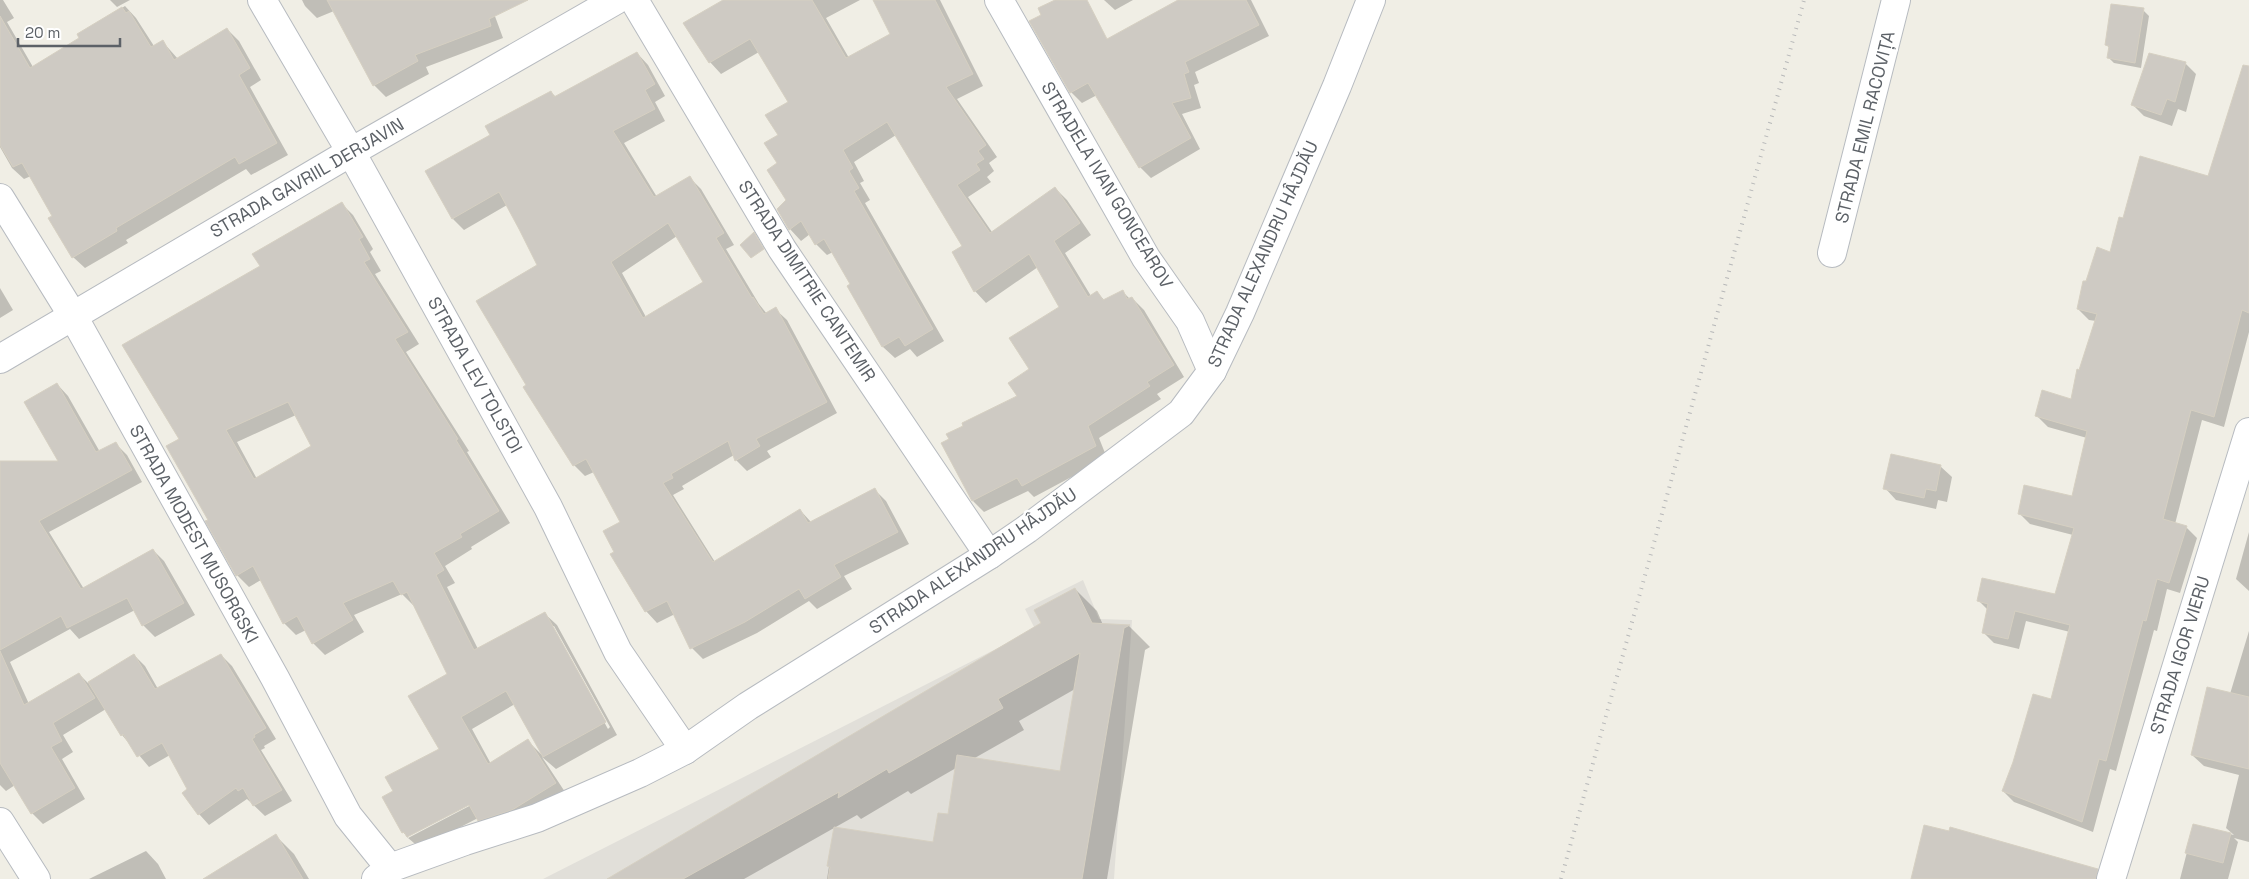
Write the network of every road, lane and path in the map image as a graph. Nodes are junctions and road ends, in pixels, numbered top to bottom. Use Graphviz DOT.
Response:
graph roads {
  1 [pos="262,0"];
  2 [pos="616,0"];
  3 [pos="634,0"];
  4 [pos="999,0"];
  5 [pos="1896,0"];
  6 [pos="1366,4"];
  7 [pos="351,152"];
  8 [pos="0,198"];
  9 [pos="1832,253"];
  10 [pos="73,316"];
  11 [pos="0,359"];
  12 [pos="1212,371"];
  13 [pos="2249,432"];
  14 [pos="989,555"];
  15 [pos="685,750"];
  16 [pos="0,822"];
  17 [pos="383,874"];
  18 [pos="36,879"];
  19 [pos="2111,879"];
  1 -- 7 [label="street, STRADA LEV TOLSTOI"];
  2 -- 7 [label="street, STRADA GAVRIIL DERJAVIN"];
  3 -- 14 [label="street, STRADA DIMITRIE CANTEMIR"];
  4 -- 12 [label="street, STRADELA IVAN GONCEAROV"];
  5 -- 9 [label="street, STRADA EMIL RACOVIȚA"];
  6 -- 12 [label="street, STRADA ALEXANDRU HÂJDĂU"];
  7 -- 10 [label="street, STRADA GAVRIIL DERJAVIN"];
  7 -- 15 [label="street, STRADA LEV TOLSTOI"];
  8 -- 10 [label="street, STRADA MODEST MUSORGSKI"];
  10 -- 11 [label="street, STRADA GAVRIIL DERJAVIN"];
  10 -- 17 [label="street, STRADA MODEST MUSORGSKI"];
  12 -- 14 [label="street, STRADA ALEXANDRU HÂJDĂU"];
  13 -- 19 [label="street, STRADA IGOR VIERU"];
  14 -- 15 [label="street, STRADA ALEXANDRU HÂJDĂU"];
  15 -- 17 [label="street, STRADA ALEXANDRU HÂJDĂU"];
  16 -- 18 [label="street"];
}
